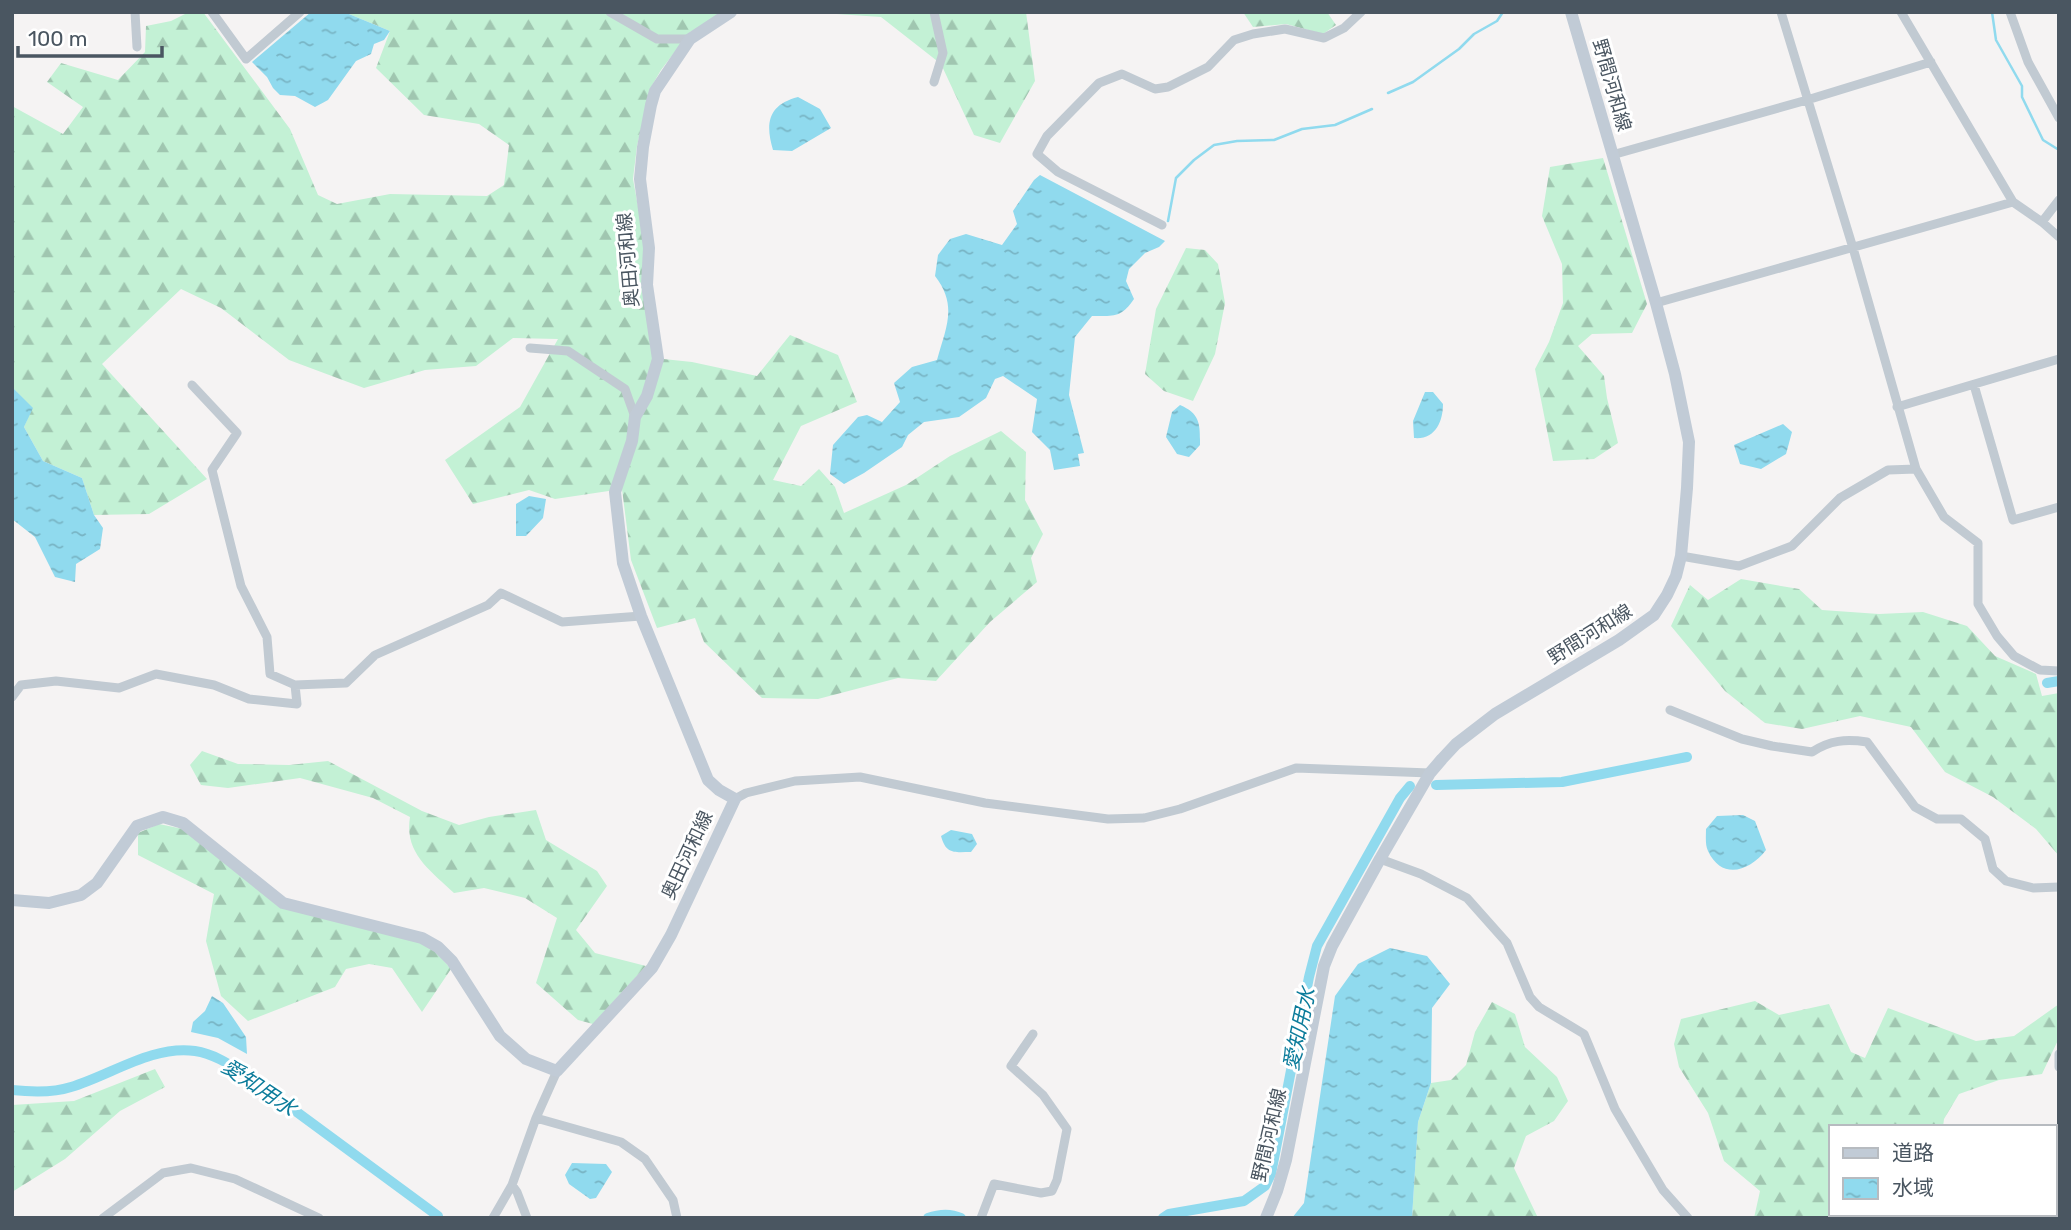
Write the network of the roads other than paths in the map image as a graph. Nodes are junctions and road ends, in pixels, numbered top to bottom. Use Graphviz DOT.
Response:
graph roads {
  1 [pos="135,12"];
  2 [pos="212,12"];
  3 [pos="300,12"];
  4 [pos="610,12"];
  5 [pos="731,12"];
  6 [pos="934,12"];
  7 [pos="1361,12"];
  8 [pos="1570,12"];
  9 [pos="1781,12"];
  10 [pos="1902,12"];
  11 [pos="2010,12"];
  12 [pos="690,39"];
  13 [pos="137,47"];
  14 [pos="1931,62"];
  15 [pos="934,82"];
  16 [pos="1807,100"];
  17 [pos="2059,118"];
  18 [pos="1612,155"];
  19 [pos="2059,201"];
  20 [pos="2013,202"];
  21 [pos="2042,222"];
  22 [pos="1162,225"];
  23 [pos="2059,237"];
  24 [pos="1853,248"];
  25 [pos="1656,303"];
  26 [pos="530,348"];
  27 [pos="2059,359"];
  28 [pos="192,385"];
  29 [pos="1974,385"];
  30 [pos="1897,407"];
  31 [pos="635,417"];
  32 [pos="1916,469"];
  33 [pos="2059,507"];
  34 [pos="1681,556"];
  35 [pos="641,616"];
  36 [pos="2059,671"];
  37 [pos="295,685"];
  38 [pos="12,697"];
  39 [pos="1670,710"];
  40 [pos="1430,773"];
  41 [pos="735,799"];
  42 [pos="1380,859"];
  43 [pos="2059,887"];
  44 [pos="12,900"];
  45 [pos="1033,1034"];
  46 [pos="2059,1054"];
  47 [pos="2059,1067"];
  48 [pos="557,1070"];
  49 [pos="536,1118"];
  50 [pos="512,1185"];
  51 [pos="677,1217"];
  52 [pos="981,1217"];
  53 [pos="103,1218"];
  54 [pos="319,1218"];
  55 [pos="493,1218"];
  56 [pos="527,1218"];
  57 [pos="1266,1218"];
  58 [pos="1688,1218"];
  1 -- 13 [label="street"];
  2 -- 3 [label="street"];
  4 -- 12 [label="street"];
  5 -- 12 [label="main road, 奥田河和線"];
  6 -- 15 [label="street"];
  7 -- 22 [label="street"];
  8 -- 18 [label="main road, 野間河和線"];
  9 -- 16 [label="street"];
  10 -- 14 [label="street"];
  11 -- 17 [label="street"];
  12 -- 31 [label="main road, 奥田河和線"];
  14 -- 16 [label="street"];
  14 -- 20 [label="street"];
  16 -- 18 [label="street"];
  16 -- 24 [label="street"];
  18 -- 25 [label="main road, 野間河和線"];
  19 -- 21 [label="street"];
  20 -- 21 [label="street"];
  20 -- 24 [label="street"];
  21 -- 23 [label="street"];
  24 -- 25 [label="street"];
  24 -- 30 [label="street"];
  25 -- 34 [label="main road, 野間河和線"];
  26 -- 31 [label="street"];
  27 -- 29 [label="street"];
  28 -- 37 [label="street"];
  29 -- 30 [label="street"];
  29 -- 33 [label="street"];
  30 -- 32 [label="street"];
  31 -- 35 [label="main road, 奥田河和線"];
  32 -- 34 [label="street"];
  32 -- 36 [label="street"];
  34 -- 40 [label="main road, 野間河和線"];
  35 -- 37 [label="street"];
  35 -- 41 [label="main road, 奥田河和線"];
  37 -- 38 [label="street"];
  39 -- 43 [label="street"];
  40 -- 41 [label="street"];
  40 -- 42 [label="main road, 野間河和線"];
  41 -- 48 [label="main road, 奥田河和線"];
  42 -- 57 [label="main road, 野間河和線"];
  42 -- 58 [label="street"];
  44 -- 48 [label="main road"];
  45 -- 52 [label="street"];
  46 -- 47 [label="street"];
  48 -- 49 [label="street"];
  49 -- 50 [label="street"];
  49 -- 51 [label="street"];
  50 -- 55 [label="street"];
  50 -- 56 [label="street"];
  53 -- 54 [label="street"];
}
